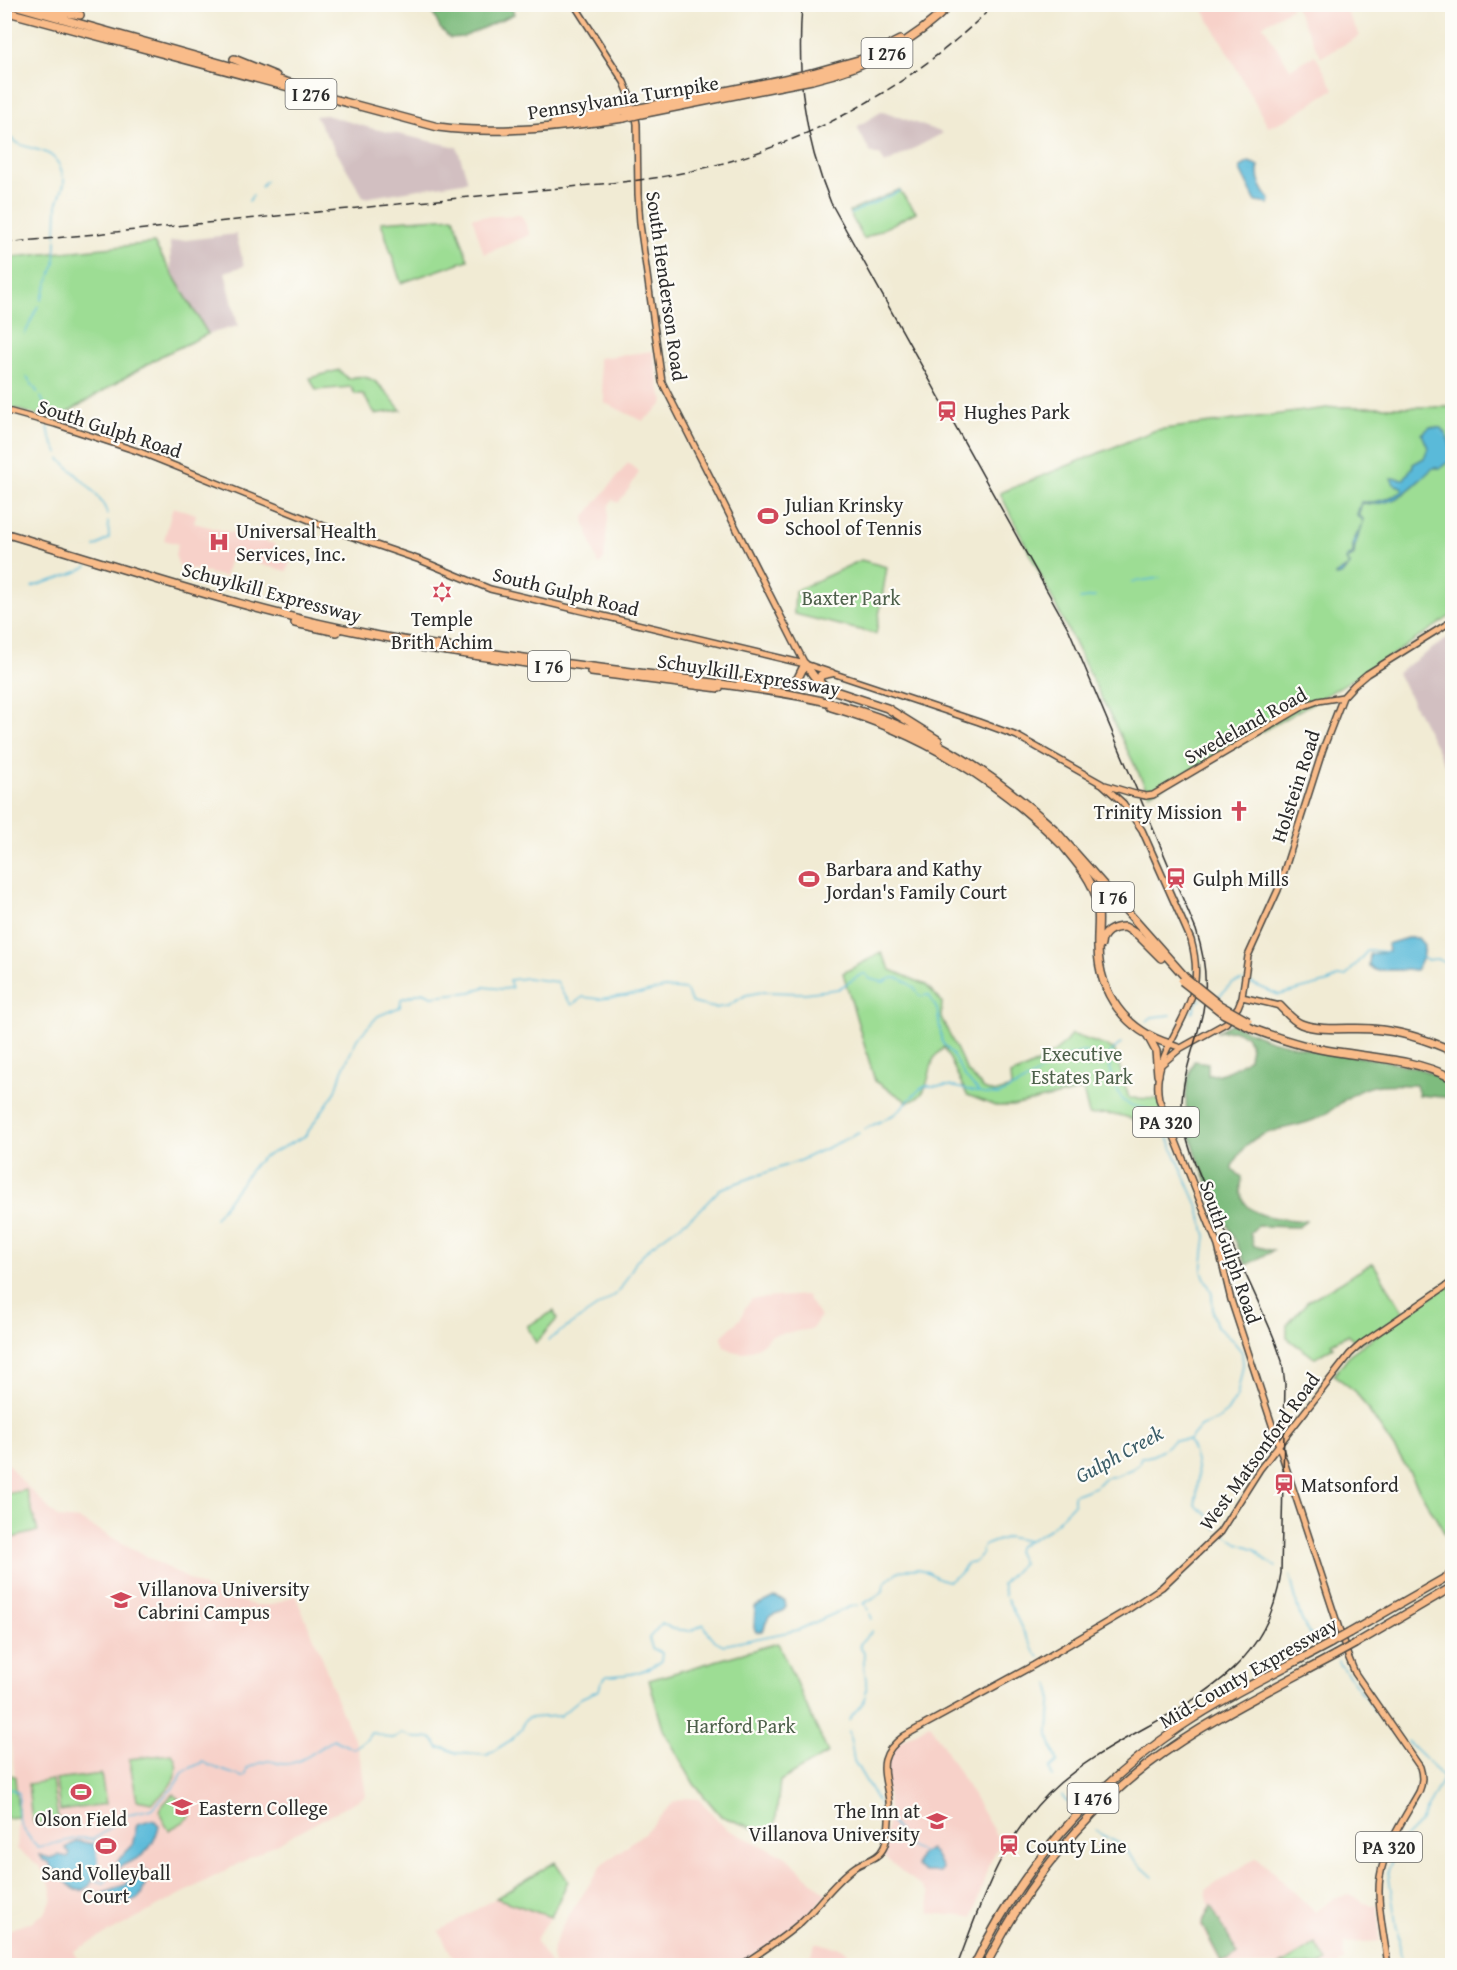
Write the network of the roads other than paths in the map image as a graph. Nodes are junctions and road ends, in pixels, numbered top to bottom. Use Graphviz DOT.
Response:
graph roads {
  1 [pos="12,4"];
  2 [pos="574,4"];
  3 [pos="944,4"];
  4 [pos="951,4"];
  5 [pos="4,11"];
  6 [pos="80,15"];
  7 [pos="234,59"];
  8 [pos="812,76"];
  9 [pos="309,88"];
  10 [pos="623,115"];
  11 [pos="4,410"];
  12 [pos="115,443"];
  13 [pos="113,451"];
  14 [pos="4,535"];
  15 [pos="1452,621"];
  16 [pos="805,664"];
  17 [pos="831,673"];
  18 [pos="660,675"];
  19 [pos="818,682"];
  20 [pos="1343,697"];
  21 [pos="952,752"];
  22 [pos="1102,784"];
  23 [pos="1126,791"];
  24 [pos="1136,794"];
  25 [pos="1117,797"];
  26 [pos="1128,810"];
  27 [pos="1064,847"];
  28 [pos="1163,961"];
  29 [pos="1184,980"];
  30 [pos="1242,998"];
  31 [pos="1280,1006"];
  32 [pos="1292,1008"];
  33 [pos="1292,1018"];
  34 [pos="1178,1027"];
  35 [pos="1147,1035"];
  36 [pos="1170,1044"];
  37 [pos="1187,1045"];
  38 [pos="1181,1048"];
  39 [pos="1452,1051"];
  40 [pos="1160,1066"];
  41 [pos="1158,1075"];
  42 [pos="1452,1076"];
  43 [pos="1452,1282"];
  44 [pos="1274,1429"];
  45 [pos="1279,1445"];
  46 [pos="1272,1454"];
  47 [pos="1452,1574"];
  48 [pos="1452,1587"];
  49 [pos="740,1965"];
  50 [pos="975,1965"];
  51 [pos="986,1965"];
  52 [pos="1388,1965"];
  1 -- 6 [label="highway"];
  1 -- 9 [label="highway, Pennsylvania Turnpike / I 276"];
  2 -- 16 [label="main road, South Henderson Road"];
  3 -- 8 [label="highway, Pennsylvania Turnpike / I 276"];
  4 -- 8 [label="highway, Pennsylvania Turnpike / I 276"];
  5 -- 10 [label="highway, Pennsylvania Turnpike / I 276"];
  7 -- 9 [label="highway"];
  8 -- 10 [label="highway, Pennsylvania Turnpike / I 276, bridge"];
  9 -- 10 [label="highway, Pennsylvania Turnpike / I 276"];
  11 -- 12 [label="main road, South Gulph Road"];
  12 -- 13 [label="main road"];
  12 -- 16 [label="main road, South Gulph Road"];
  14 -- 18 [label="highway, Schuylkill Expressway / I 76"];
  14 -- 27 [label="highway, Schuylkill Expressway / I 76"];
  15 -- 20 [label="main road"];
  16 -- 17 [label="main road, South Gulph Road"];
  16 -- 18 [label="highway"];
  16 -- 19 [label="highway"];
  17 -- 19 [label="highway"];
  17 -- 22 [label="main road, South Gulph Road"];
  18 -- 21 [label="highway, Schuylkill Expressway / I 76"];
  19 -- 21 [label="highway"];
  20 -- 24 [label="main road, Swedeland Road, bridge"];
  20 -- 30 [label="main road, Holstein Road"];
  21 -- 29 [label="highway, Schuylkill Expressway / I 76"];
  22 -- 23 [label="main road"];
  22 -- 25 [label="main road, South Gulph Road"];
  23 -- 24 [label="main road"];
  23 -- 25 [label="main road"];
  24 -- 25 [label="main road, Swedeland Road"];
  24 -- 26 [label="main road"];
  25 -- 26 [label="main road, South Gulph Road"];
  26 -- 34 [label="main road, South Gulph Road"];
  27 -- 28 [label="highway, Schuylkill Expressway / I 76"];
  27 -- 35 [label="highway"];
  28 -- 29 [label="highway, Schuylkill Expressway / I 76"];
  28 -- 36 [label="highway"];
  29 -- 42 [label="highway, Schuylkill Expressway / I 76, bridge"];
  30 -- 31 [label="main road"];
  30 -- 37 [label="main road"];
  31 -- 33 [label="highway"];
  32 -- 33 [label="highway"];
  33 -- 39 [label="highway"];
  34 -- 36 [label="main road, South Gulph Road"];
  34 -- 37 [label="main road"];
  35 -- 36 [label="highway"];
  35 -- 41 [label="highway"];
  36 -- 38 [label="main road"];
  36 -- 40 [label="main road, South Gulph Road / PA 320"];
  37 -- 38 [label="main road"];
  38 -- 40 [label="main road"];
  40 -- 41 [label="main road, South Gulph Road / PA 320"];
  41 -- 44 [label="main road, South Gulph Road / PA 320"];
  43 -- 45 [label="main road, West Matsonford Road"];
  44 -- 45 [label="main road, South Gulph Road / PA 320"];
  44 -- 46 [label="main road"];
  45 -- 46 [label="main road, West Matsonford Road"];
  45 -- 52 [label="main road, PA 320"];
  46 -- 49 [label="main road, West Matsonford Road"];
  47 -- 50 [label="highway, Mid-County Expressway / I 476, bridge"];
  48 -- 51 [label="highway, Mid-County Expressway / I 476, bridge"];
}
